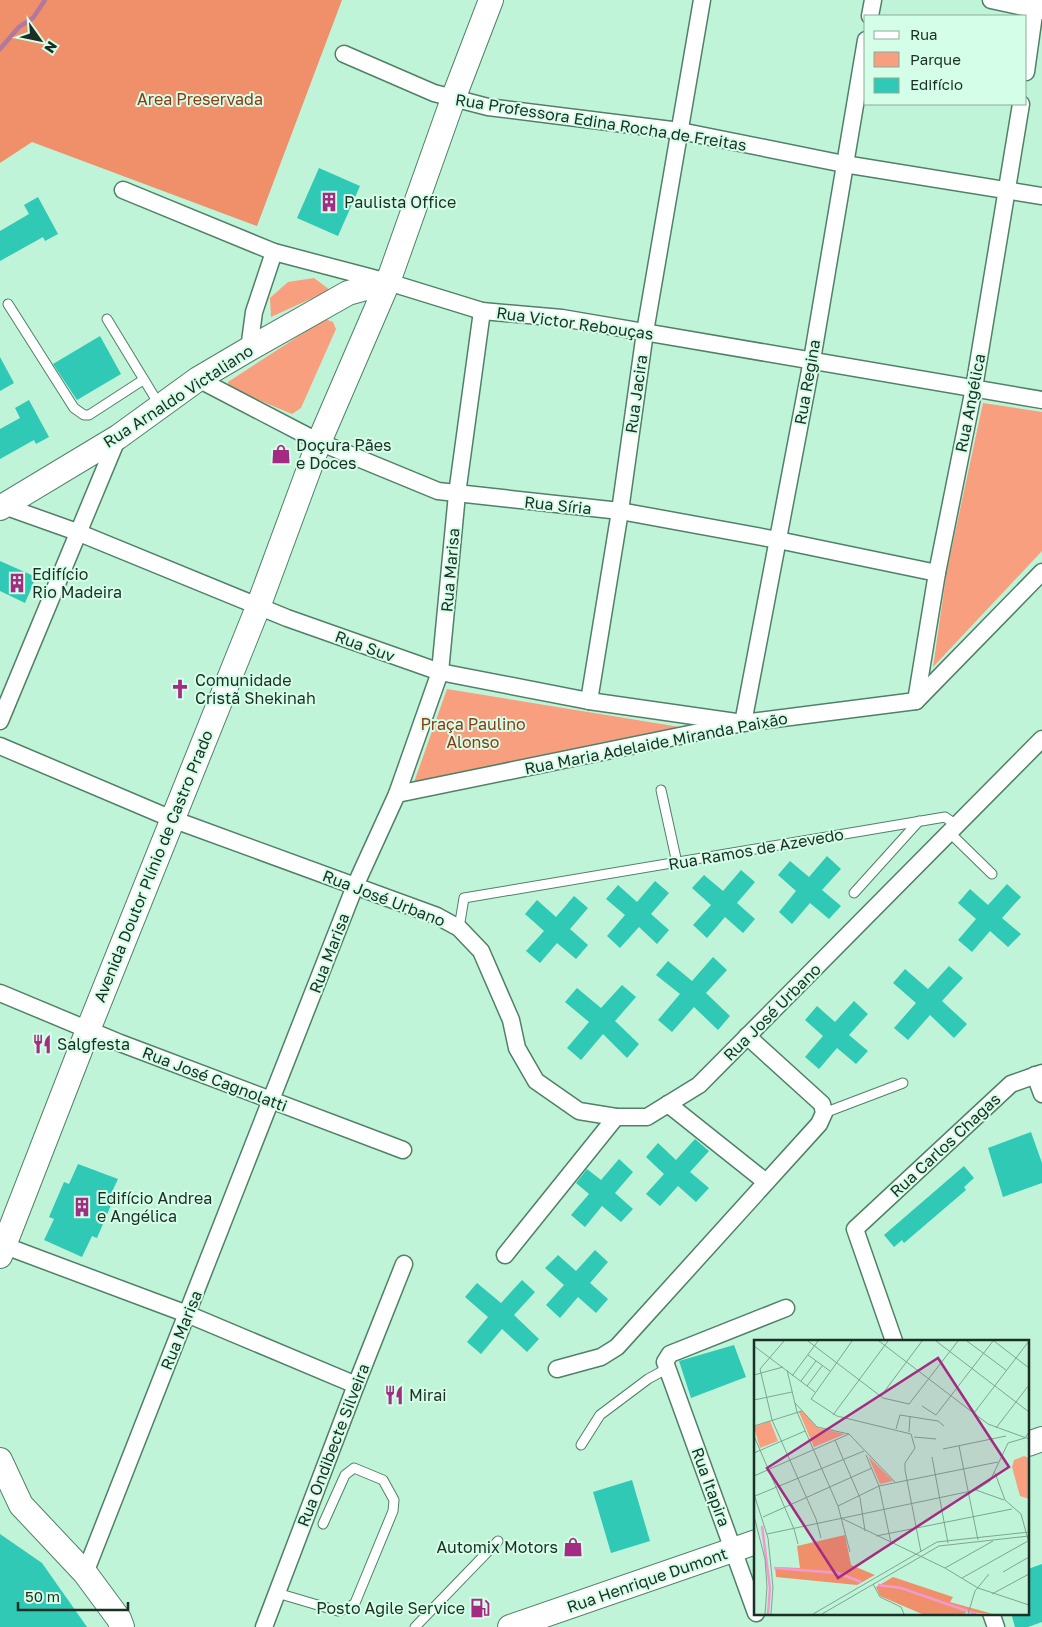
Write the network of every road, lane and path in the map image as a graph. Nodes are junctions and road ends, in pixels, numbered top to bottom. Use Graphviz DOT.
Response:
graph roads {
  1 [pos="491,0"];
  2 [pos="702,0"];
  3 [pos="872,0"];
  4 [pos="991,0"];
  5 [pos="1038,7"];
  6 [pos="870,15"];
  7 [pos="864,51"];
  8 [pos="344,54"];
  9 [pos="1027,67"];
  10 [pos="453,99"];
  11 [pos="1021,105"];
  12 [pos="680,131"];
  13 [pos="844,164"];
  14 [pos="123,190"];
  15 [pos="1006,191"];
  16 [pos="1042,196"];
  17 [pos="274,252"];
  18 [pos="388,282"];
  19 [pos="8,304"];
  20 [pos="482,311"];
  21 [pos="107,319"];
  22 [pos="645,332"];
  23 [pos="249,349"];
  24 [pos="812,360"];
  25 [pos="198,379"];
  26 [pos="144,380"];
  27 [pos="974,388"];
  28 [pos="1042,400"];
  29 [pos="160,406"];
  30 [pos="118,437"];
  31 [pos="319,442"];
  32 [pos="457,494"];
  33 [pos="2,507"];
  34 [pos="620,511"];
  35 [pos="77,532"];
  36 [pos="778,540"];
  37 [pos="1042,572"];
  38 [pos="937,573"];
  39 [pos="258,607"];
  40 [pos="440,672"];
  41 [pos="588,701"];
  42 [pos="916,701"];
  43 [pos="0,721"];
  44 [pos="743,723"];
  45 [pos="1042,739"];
  46 [pos="0,746"];
  47 [pos="661,790"];
  48 [pos="397,794"];
  49 [pos="172,819"];
  50 [pos="919,821"];
  51 [pos="953,828"];
  52 [pos="677,863"];
  53 [pos="992,874"];
  54 [pos="355,886"];
  55 [pos="854,892"];
  56 [pos="459,928"];
  57 [pos="0,993"];
  58 [pos="88,1030"];
  59 [pos="747,1036"];
  60 [pos="1038,1074"];
  61 [pos="903,1083"];
  62 [pos="1042,1094"];
  63 [pos="272,1100"];
  64 [pos="668,1104"];
  65 [pos="824,1114"];
  66 [pos="616,1116"];
  67 [pos="403,1150"];
  68 [pos="766,1182"];
  69 [pos="1,1249"];
  70 [pos="505,1255"];
  71 [pos="404,1264"];
  72 [pos="786,1308"];
  73 [pos="187,1314"];
  74 [pos="894,1340"];
  75 [pos="667,1365"];
  76 [pos="557,1369"];
  77 [pos="356,1385"];
  78 [pos="1042,1439"];
  79 [pos="1030,1443"];
  80 [pos="582,1445"];
  81 [pos="0,1460"];
  82 [pos="10,1502"];
  83 [pos="323,1524"];
  84 [pos="498,1541"];
  85 [pos="745,1546"];
  86 [pos="85,1573"];
  87 [pos="277,1593"];
  88 [pos="754,1601"];
  89 [pos="756,1614"];
  90 [pos="991,1614"];
  91 [pos="122,1627"];
  92 [pos="264,1627"];
  93 [pos="415,1627"];
  94 [pos="510,1627"];
  95 [pos="761,1627"];
  96 [pos="996,1627"];
  1 -- 10 [label="street, Avenida Doutor Plínio de Castro Prado"];
  2 -- 12 [label="street, Rua Jacira"];
  3 -- 6 [label="street"];
  4 -- 5 [label="street"];
  5 -- 9 [label="street"];
  7 -- 13 [label="street, Rua Regina"];
  8 -- 10 [label="street, Rua Professora Edina Rocha de Freitas"];
  10 -- 12 [label="street, Rua Professora Edina Rocha de Freitas"];
  10 -- 18 [label="street, Avenida Doutor Plínio de Castro Prado"];
  11 -- 15 [label="street, Rua Angélica"];
  12 -- 13 [label="street, Rua Professora Edina Rocha de Freitas"];
  12 -- 22 [label="street, Rua Jacira"];
  13 -- 15 [label="street, Rua Professora Edina Rocha de Freitas"];
  13 -- 24 [label="street, Rua Regina"];
  14 -- 17 [label="street, Rua Victor Rebouças"];
  15 -- 16 [label="street, Rua Professora Edina Rocha de Freitas"];
  15 -- 27 [label="street, Rua Angélica"];
  17 -- 18 [label="street, Rua Victor Rebouças"];
  17 -- 23 [label="street"];
  18 -- 20 [label="street, Rua Victor Rebouças"];
  18 -- 23 [label="street, Rua Arnaldo Victaliano"];
  18 -- 31 [label="street, Avenida Doutor Plínio de Castro Prado"];
  19 -- 26 [label="lane"];
  20 -- 22 [label="street, Rua Victor Rebouças"];
  20 -- 32 [label="street, Rua Marisa"];
  21 -- 26 [label="lane"];
  22 -- 24 [label="street, Rua Victor Rebouças"];
  22 -- 34 [label="street, Rua Jacira"];
  23 -- 25 [label="street, Rua Arnaldo Victaliano"];
  24 -- 27 [label="street, Rua Victor Rebouças"];
  24 -- 36 [label="street, Rua Regina"];
  25 -- 29 [label="street, Rua Arnaldo Victaliano"];
  25 -- 31 [label="street, Rua Síria"];
  26 -- 29 [label="lane"];
  27 -- 28 [label="street, Rua Victor Rebouças"];
  27 -- 38 [label="street, Rua Angélica"];
  29 -- 30 [label="street, Rua Arnaldo Victaliano"];
  30 -- 33 [label="street, Rua Arnaldo Victaliano"];
  30 -- 35 [label="street"];
  31 -- 32 [label="street, Rua Síria"];
  31 -- 39 [label="street, Avenida Doutor Plínio de Castro Prado"];
  32 -- 34 [label="street, Rua Síria"];
  32 -- 40 [label="street, Rua Marisa"];
  33 -- 35 [label="street, Rua Suv"];
  34 -- 36 [label="street, Rua Síria"];
  34 -- 41 [label="street, Rua Jacira"];
  35 -- 39 [label="street, Rua Suv"];
  35 -- 43 [label="street"];
  36 -- 38 [label="street, Rua Síria"];
  36 -- 44 [label="street, Rua Regina"];
  37 -- 42 [label="street"];
  38 -- 42 [label="street, Rua Angélica"];
  39 -- 40 [label="street, Rua Suv"];
  39 -- 49 [label="street, Avenida Doutor Plínio de Castro Prado"];
  40 -- 41 [label="street, Rua Suv"];
  40 -- 48 [label="street, Rua Marisa"];
  41 -- 44 [label="street, Rua Suv"];
  42 -- 44 [label="street, Rua Maria Adelaide Miranda Paixão"];
  44 -- 48 [label="street, Rua Maria Adelaide Miranda Paixão"];
  45 -- 51 [label="street"];
  46 -- 49 [label="street, Rua José Urbano"];
  47 -- 52 [label="lane"];
  48 -- 54 [label="street, Rua Marisa"];
  49 -- 54 [label="street, Rua José Urbano"];
  49 -- 58 [label="street, Avenida Doutor Plínio de Castro Prado"];
  50 -- 51 [label="lane, Rua Ramos de Azevedo"];
  50 -- 52 [label="lane, Rua Ramos de Azevedo"];
  50 -- 55 [label="lane"];
  51 -- 53 [label="lane"];
  51 -- 59 [label="street, Rua José Urbano"];
  52 -- 56 [label="lane, Rua Ramos de Azevedo"];
  54 -- 56 [label="street, Rua José Urbano"];
  54 -- 63 [label="street, Rua Marisa"];
  56 -- 66 [label="street, Rua José Urbano"];
  57 -- 58 [label="street, Rua José Cagnolatti"];
  58 -- 63 [label="street, Rua José Cagnolatti"];
  58 -- 69 [label="street, Avenida Doutor Plínio de Castro Prado"];
  59 -- 64 [label="street, Rua José Urbano"];
  59 -- 65 [label="street"];
  60 -- 62 [label="street"];
  60 -- 74 [label="street, Rua Carlos Chagas"];
  61 -- 65 [label="lane"];
  63 -- 67 [label="street, Rua José Cagnolatti"];
  63 -- 73 [label="street, Rua Marisa"];
  64 -- 66 [label="street, Rua José Urbano"];
  64 -- 68 [label="street"];
  65 -- 68 [label="street"];
  66 -- 70 [label="street"];
  68 -- 76 [label="street"];
  69 -- 73 [label="street"];
  71 -- 77 [label="street, Rua Ondibecte Silveira"];
  72 -- 75 [label="street"];
  73 -- 77 [label="street"];
  73 -- 86 [label="street, Rua Marisa"];
  75 -- 80 [label="lane"];
  75 -- 85 [label="street, Rua Itapira"];
  77 -- 87 [label="street, Rua Ondibecte Silveira"];
  78 -- 79 [label="street"];
  81 -- 82 [label="street"];
  82 -- 86 [label="street"];
  83 -- 87 [label="lane"];
  84 -- 93 [label="lane"];
  85 -- 88 [label="street, Rua Itapira"];
  85 -- 94 [label="street, Rua Henrique Dumont"];
  86 -- 91 [label="street"];
  87 -- 92 [label="street, Rua Ondibecte Silveira"];
  89 -- 95 [label="street, Rua Itapira"];
  90 -- 96 [label="street"];
}
